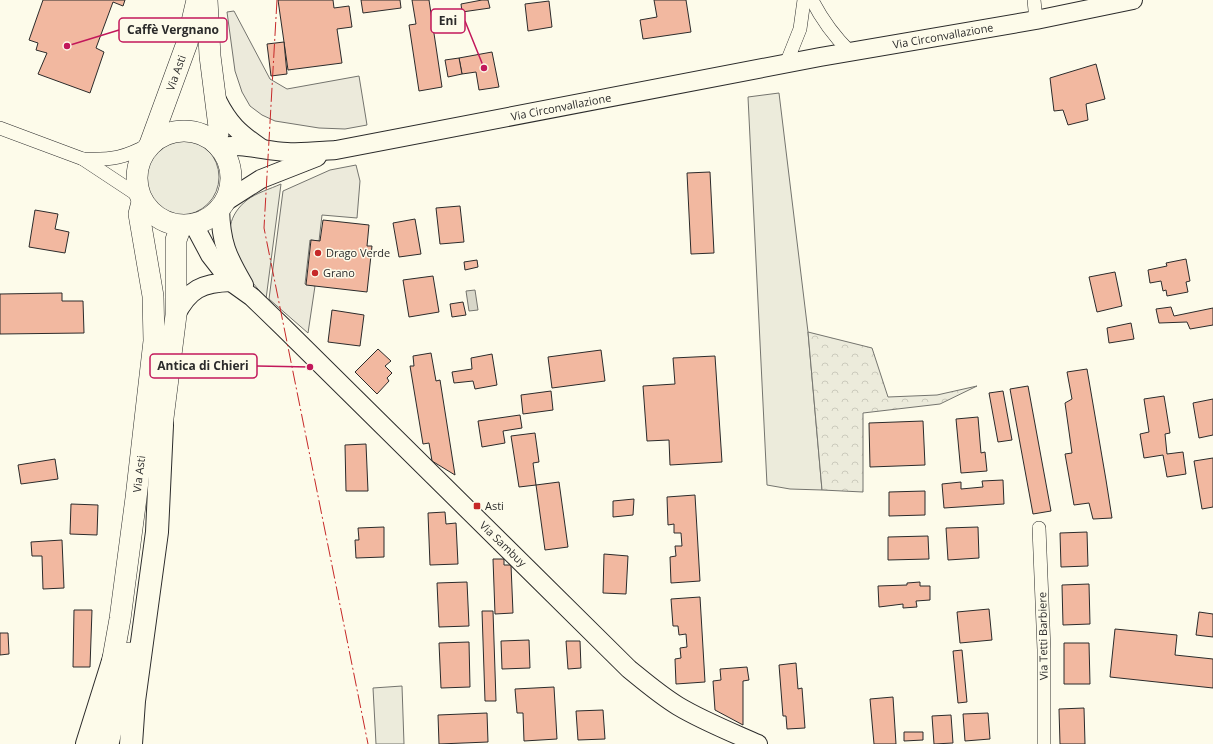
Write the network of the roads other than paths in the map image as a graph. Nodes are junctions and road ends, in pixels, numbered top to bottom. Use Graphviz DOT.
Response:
graph roads {
  1 [pos="197,0"];
  2 [pos="207,0"];
  3 [pos="804,0"];
  4 [pos="812,0"];
  5 [pos="1034,0"];
  6 [pos="1132,0"];
  7 [pos="1036,20"];
  8 [pos="850,52"];
  9 [pos="786,64"];
  10 [pos="213,92"];
  11 [pos="0,128"];
  12 [pos="150,144"];
  13 [pos="218,145"];
  14 [pos="266,150"];
  15 [pos="336,150"];
  16 [pos="83,159"];
  17 [pos="141,199"];
  18 [pos="222,206"];
  19 [pos="188,225"];
  20 [pos="231,282"];
  21 [pos="252,297"];
  22 [pos="176,315"];
  23 [pos="162,425"];
  24 [pos="1040,528"];
  25 [pos="114,658"];
  26 [pos="87,744"];
  27 [pos="93,744"];
  28 [pos="108,744"];
  29 [pos="131,744"];
  30 [pos="758,744"];
  31 [pos="1044,744"];
  1 -- 12 [label="main road, Via Asti"];
  2 -- 10 [label="main road"];
  3 -- 9 [label="street"];
  4 -- 8 [label="street"];
  5 -- 7 [label="street"];
  6 -- 7 [label="main road, Via Circonvallazione"];
  7 -- 8 [label="main road, Via Circonvallazione"];
  8 -- 9 [label="main road, Via Circonvallazione"];
  9 -- 15 [label="main road, Via Circonvallazione"];
  10 -- 13 [label="main road"];
  10 -- 14 [label="main road"];
  11 -- 16 [label="street"];
  12 -- 13 [label="main road"];
  12 -- 16 [label="street"];
  12 -- 17 [label="main road"];
  13 -- 14 [label="main road, Via Circonvallazione"];
  13 -- 18 [label="main road"];
  14 -- 15 [label="main road, Via Circonvallazione"];
  15 -- 18 [label="main road, Via Circonvallazione"];
  16 -- 17 [label="street"];
  17 -- 19 [label="main road"];
  17 -- 25 [label="main road, Via Asti"];
  18 -- 19 [label="main road"];
  18 -- 21 [label="main road, Via Sambuy"];
  19 -- 20 [label="main road, Via Sambuy"];
  19 -- 22 [label="main road, Via Asti"];
  20 -- 21 [label="main road, Via Sambuy"];
  20 -- 22 [label="main road"];
  21 -- 30 [label="main road, Via Sambuy"];
  22 -- 23 [label="main road, Via Asti"];
  23 -- 28 [label="main road, Via Asti"];
  23 -- 29 [label="highway"];
  24 -- 31 [label="street, Via Tetti Barbiere"];
  25 -- 26 [label="highway"];
  25 -- 27 [label="main road, Via Asti"];
}
